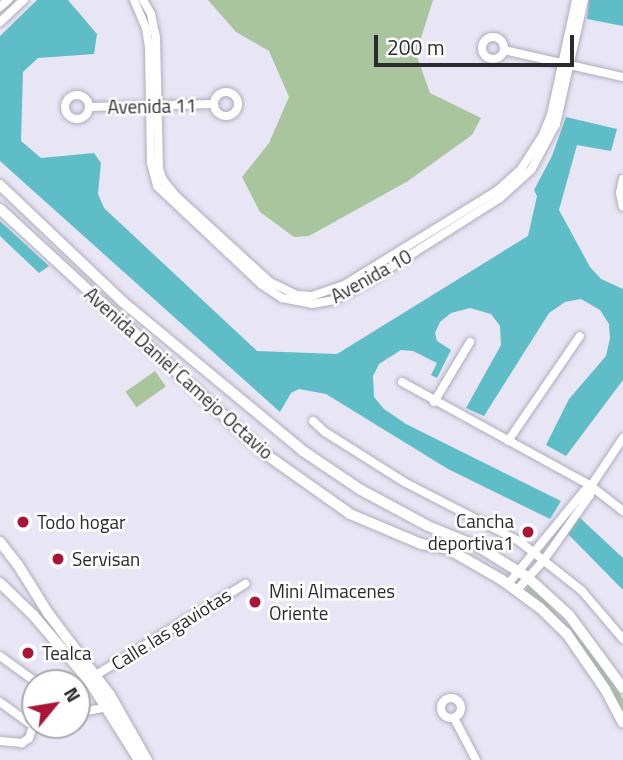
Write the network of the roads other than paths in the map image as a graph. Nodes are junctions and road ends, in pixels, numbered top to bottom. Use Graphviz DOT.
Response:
graph roads {
  1 [pos="8,0"];
  2 [pos="24,0"];
  3 [pos="137,0"];
  4 [pos="580,1"];
  5 [pos="0,8"];
  6 [pos="0,22"];
  7 [pos="504,50"];
  8 [pos="566,64"];
  9 [pos="623,77"];
  10 [pos="214,104"];
  11 [pos="153,106"];
  12 [pos="89,107"];
  13 [pos="623,179"];
  14 [pos="0,185"];
  15 [pos="623,207"];
  16 [pos="0,209"];
  17 [pos="580,336"];
  18 [pos="470,342"];
  19 [pos="402,382"];
  20 [pos="434,402"];
  21 [pos="313,421"];
  22 [pos="623,438"];
  23 [pos="508,441"];
  24 [pos="592,486"];
  25 [pos="623,511"];
  26 [pos="0,542"];
  27 [pos="534,553"];
  28 [pos="544,561"];
  29 [pos="519,571"];
  30 [pos="529,578"];
  31 [pos="0,583"];
  32 [pos="245,584"];
  33 [pos="512,587"];
  34 [pos="623,639"];
  35 [pos="0,656"];
  36 [pos="21,671"];
  37 [pos="96,675"];
  38 [pos="623,688"];
  39 [pos="0,702"];
  40 [pos="108,707"];
  41 [pos="91,710"];
  42 [pos="454,718"];
  43 [pos="623,723"];
  44 [pos="0,741"];
  45 [pos="139,760"];
  46 [pos="147,760"];
  47 [pos="476,760"];
  1 -- 5 [label="street"];
  2 -- 6 [label="street"];
  3 -- 11 [label="street, Avenida 10"];
  4 -- 8 [label="street, Avenida 10"];
  7 -- 8 [label="street"];
  8 -- 9 [label="street"];
  8 -- 11 [label="street, Avenida 10"];
  10 -- 11 [label="street, Avenida 11"];
  11 -- 12 [label="street, Avenida 11"];
  13 -- 15 [label="street"];
  14 -- 29 [label="main road, Avenida Daniel Camejo Octavio"];
  16 -- 33 [label="main road, Avenida Daniel Camejo Octavio"];
  17 -- 23 [label="street"];
  18 -- 20 [label="street"];
  19 -- 20 [label="street"];
  20 -- 23 [label="street"];
  21 -- 27 [label="street"];
  22 -- 24 [label="street"];
  23 -- 24 [label="street"];
  24 -- 25 [label="street"];
  24 -- 27 [label="street"];
  24 -- 28 [label="street"];
  26 -- 37 [label="main road"];
  27 -- 28 [label="street"];
  27 -- 29 [label="street"];
  28 -- 30 [label="street"];
  28 -- 34 [label="street"];
  29 -- 30 [label="main road, Avenida Daniel Camejo Octavio"];
  29 -- 33 [label="street"];
  30 -- 33 [label="street"];
  30 -- 38 [label="main road, Avenida Daniel Camejo Octavio"];
  31 -- 40 [label="main road"];
  32 -- 37 [label="street, Calle las gaviotas"];
  33 -- 43 [label="main road, Avenida Daniel Camejo Octavio"];
  35 -- 36 [label="street"];
  37 -- 46 [label="main road"];
  39 -- 44 [label="street"];
  40 -- 41 [label="street"];
  40 -- 45 [label="main road"];
  42 -- 47 [label="street"];
}
